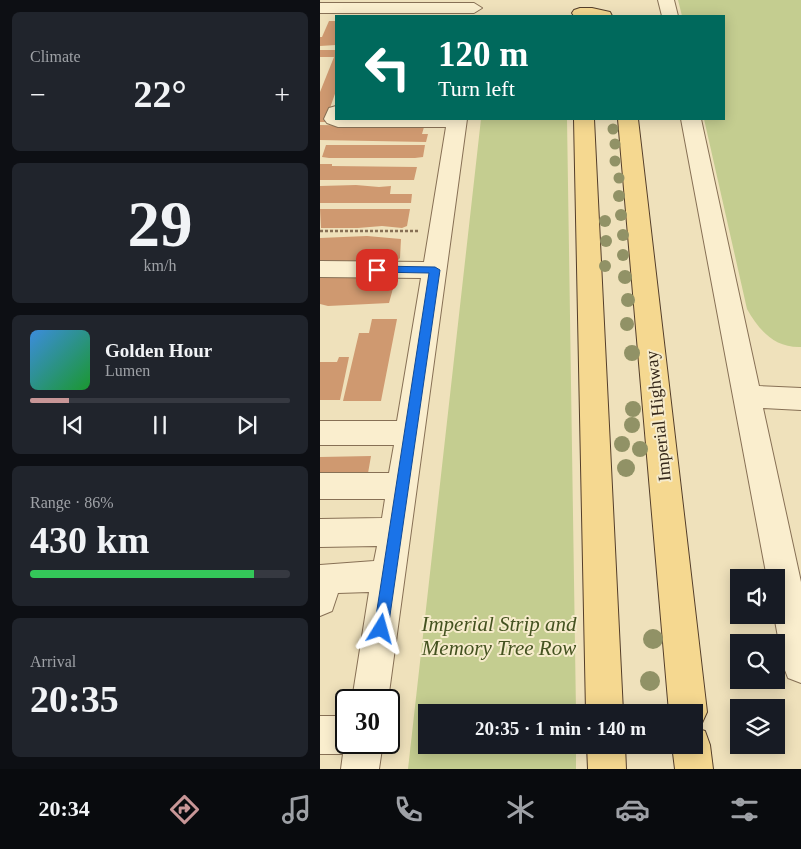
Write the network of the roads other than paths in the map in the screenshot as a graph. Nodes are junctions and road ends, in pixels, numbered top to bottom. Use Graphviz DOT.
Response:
graph roads {
  1 [pos="613,0"];
  2 [pos="666,0"];
  3 [pos="320,8"];
  4 [pos="474,8"];
  5 [pos="580,10"];
  6 [pos="600,15"];
  7 [pos="616,15"];
  8 [pos="670,15"];
  9 [pos="336,120"];
  10 [pos="457,120"];
  11 [pos="584,120"];
  12 [pos="628,120"];
  13 [pos="690,120"];
  14 [pos="320,270"];
  15 [pos="435,270"];
  16 [pos="747,396"];
  17 [pos="801,399"];
  18 [pos="320,433"];
  19 [pos="411,433"];
  20 [pos="320,486"];
  21 [pos="403,486"];
  22 [pos="396,532"];
  23 [pos="320,533"];
  24 [pos="389,576"];
  25 [pos="322,585"];
  26 [pos="801,664"];
  27 [pos="372,689"];
  28 [pos="605,704"];
  29 [pos="687,704"];
  30 [pos="320,735"];
  31 [pos="335,735"];
  32 [pos="362,754"];
  33 [pos="606,754"];
  34 [pos="692,754"];
  35 [pos="360,769"];
  36 [pos="607,769"];
  37 [pos="694,769"];
  1 -- 7 [label="main road"];
  2 -- 8 [label="street"];
  3 -- 4 [label="street"];
  5 -- 6 [label="main road"];
  9 -- 10 [label="street"];
  10 -- 15 [label="street"];
  11 -- 28 [label="main road"];
  12 -- 29 [label="main road, Imperial Highway"];
  13 -- 16 [label="street"];
  14 -- 15 [label="street"];
  15 -- 19 [label="street"];
  16 -- 17 [label="street"];
  16 -- 26 [label="street"];
  18 -- 19 [label="street"];
  19 -- 21 [label="street"];
  20 -- 21 [label="street"];
  21 -- 22 [label="street"];
  22 -- 23 [label="street"];
  22 -- 24 [label="street"];
  24 -- 25 [label="street"];
  24 -- 27 [label="street"];
  30 -- 31 [label="street"];
  32 -- 35 [label="street"];
  33 -- 36 [label="main road"];
  34 -- 37 [label="main road"];
}
